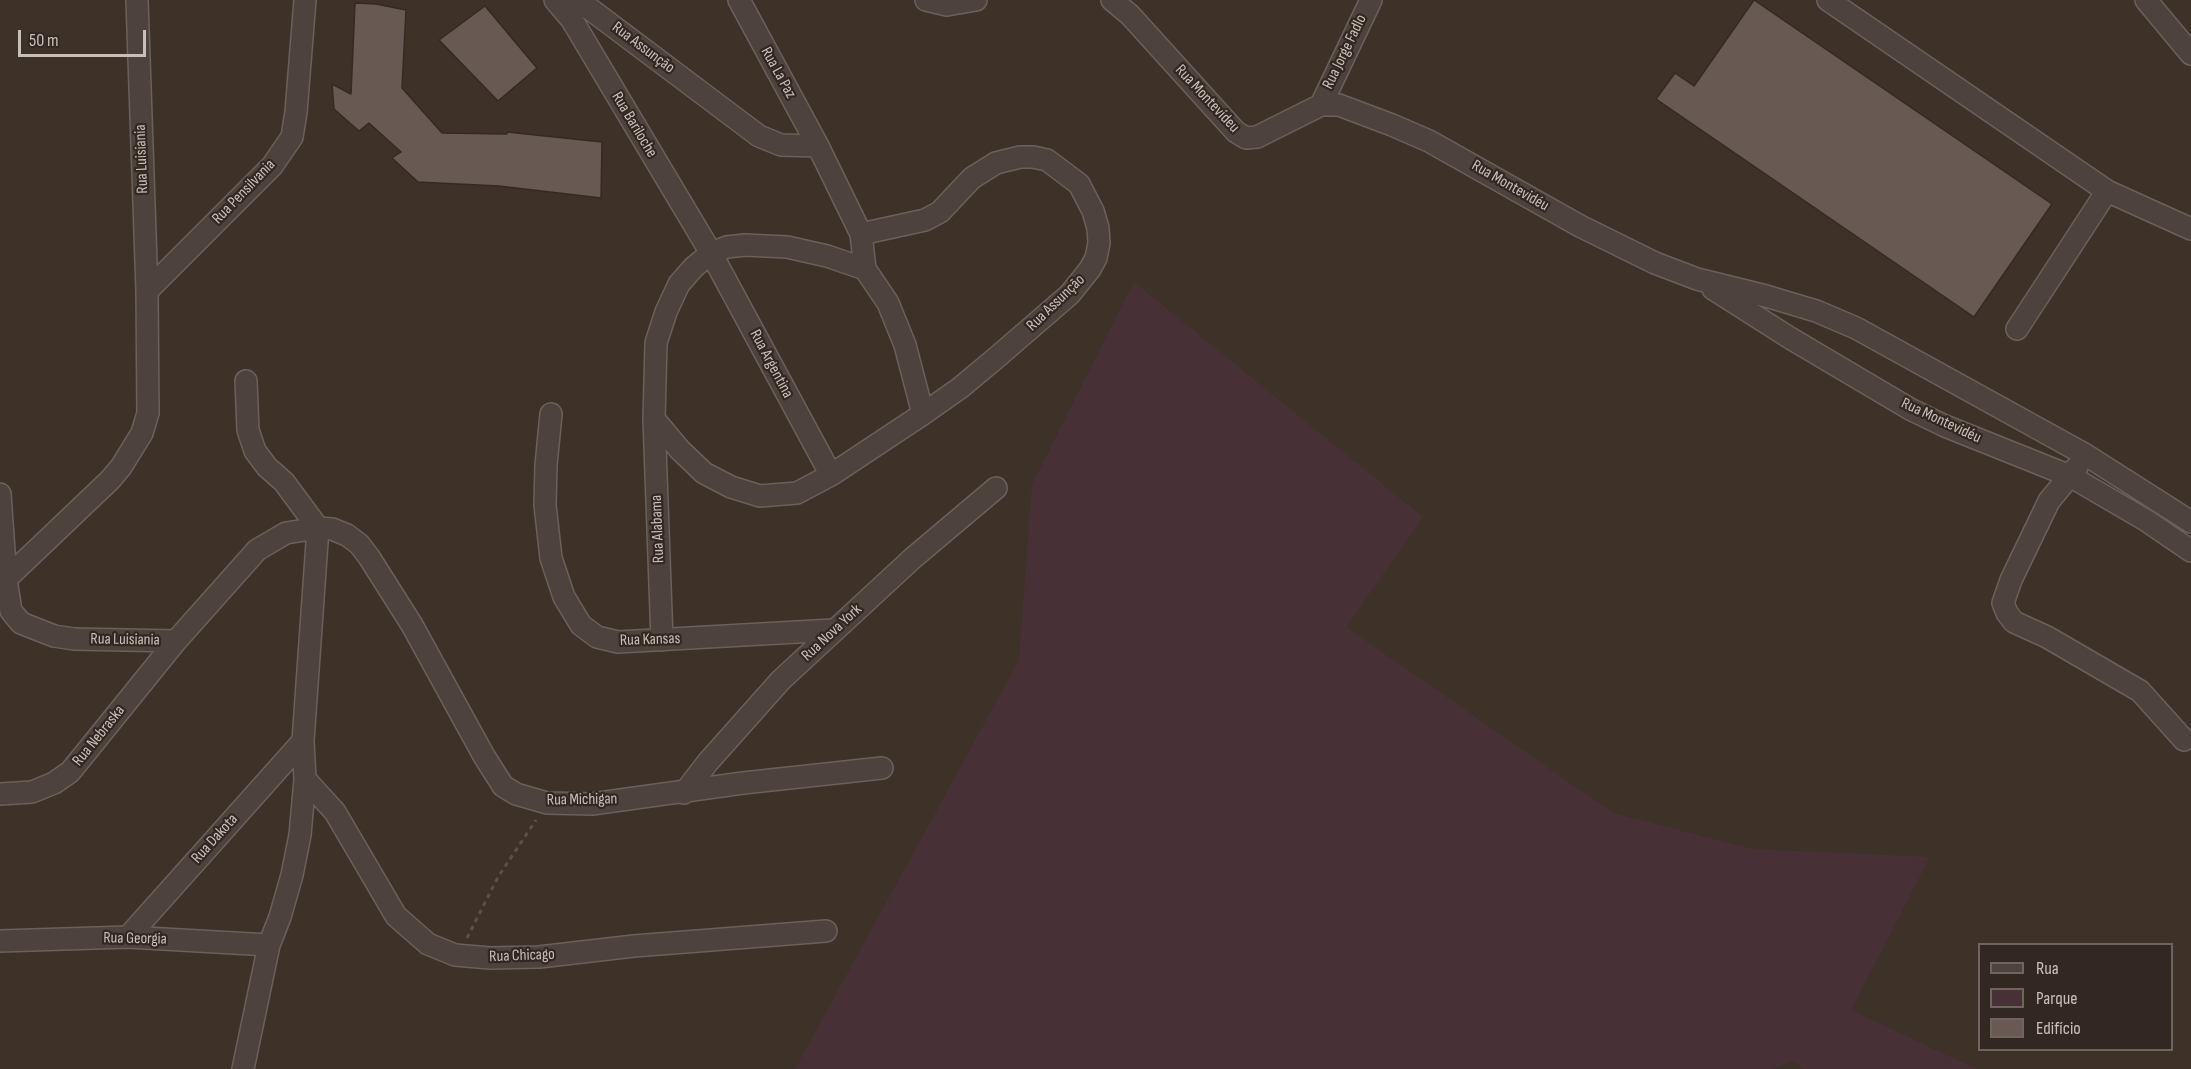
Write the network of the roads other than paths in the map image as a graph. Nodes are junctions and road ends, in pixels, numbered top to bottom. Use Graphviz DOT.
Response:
graph roads {
  1 [pos="137,0"];
  2 [pos="305,0"];
  3 [pos="555,0"];
  4 [pos="570,0"];
  5 [pos="739,0"];
  6 [pos="926,0"];
  7 [pos="976,0"];
  8 [pos="1112,0"];
  9 [pos="1371,0"];
  10 [pos="1828,0"];
  11 [pos="2146,0"];
  12 [pos="2191,54"];
  13 [pos="1321,105"];
  14 [pos="818,146"];
  15 [pos="2107,191"];
  16 [pos="2191,229"];
  17 [pos="861,234"];
  18 [pos="711,253"];
  19 [pos="865,269"];
  20 [pos="1697,279"];
  21 [pos="147,291"];
  22 [pos="2017,329"];
  23 [pos="246,381"];
  24 [pos="551,414"];
  25 [pos="924,414"];
  26 [pos="654,419"];
  27 [pos="2086,454"];
  28 [pos="831,475"];
  29 [pos="2070,476"];
  30 [pos="996,489"];
  31 [pos="0,494"];
  32 [pos="2191,522"];
  33 [pos="318,528"];
  34 [pos="2191,551"];
  35 [pos="6,579"];
  36 [pos="834,630"];
  37 [pos="662,640"];
  38 [pos="176,641"];
  39 [pos="2184,740"];
  40 [pos="303,741"];
  41 [pos="882,768"];
  42 [pos="305,779"];
  43 [pos="684,792"];
  44 [pos="0,794"];
  45 [pos="826,931"];
  46 [pos="128,937"];
  47 [pos="0,941"];
  48 [pos="269,945"];
  49 [pos="243,1069"];
  1 -- 21 [label="street, Rua Luisiania"];
  2 -- 21 [label="street, Rua Pensilvania"];
  3 -- 18 [label="street, Rua Bariloche"];
  4 -- 14 [label="street, Rua Assunção"];
  5 -- 14 [label="street, Rua La Paz"];
  6 -- 7 [label="street"];
  8 -- 13 [label="street, Rua Montevídeu"];
  9 -- 13 [label="street, Rua Jorge Fadlo"];
  10 -- 15 [label="street"];
  11 -- 12 [label="street"];
  13 -- 20 [label="street, Rua Montevidéu"];
  14 -- 17 [label="street"];
  15 -- 16 [label="street"];
  15 -- 22 [label="street"];
  17 -- 19 [label="street"];
  17 -- 25 [label="street, Rua Assunção"];
  18 -- 19 [label="street"];
  18 -- 26 [label="street, Rua Alabama"];
  18 -- 28 [label="street, Rua Argentina"];
  19 -- 25 [label="street"];
  20 -- 27 [label="street, Rua Montevidéu"];
  20 -- 29 [label="street, Rua Montevidéu"];
  21 -- 35 [label="street, Rua Luisiania"];
  23 -- 33 [label="street"];
  24 -- 37 [label="street, Rua Kansas"];
  25 -- 28 [label="street, Rua Assunção"];
  26 -- 28 [label="street, Rua Assunção"];
  26 -- 37 [label="street, Rua Alabama"];
  27 -- 29 [label="street"];
  27 -- 32 [label="street, Rua Montevidéu"];
  29 -- 34 [label="street, Rua Montevidéu"];
  29 -- 39 [label="street"];
  30 -- 36 [label="street, Rua Nova York"];
  31 -- 35 [label="street"];
  33 -- 38 [label="street, Rua Luisiania"];
  33 -- 40 [label="street"];
  33 -- 43 [label="street, Rua Michigan"];
  35 -- 38 [label="street, Rua Luisiania"];
  36 -- 37 [label="street, Rua Kansas"];
  36 -- 43 [label="street, Rua Nova York"];
  38 -- 44 [label="street, Rua Nebraska"];
  40 -- 42 [label="street"];
  40 -- 46 [label="street, Rua Dakota"];
  41 -- 43 [label="street, Rua Michigan"];
  42 -- 45 [label="street, Rua Chicago"];
  42 -- 48 [label="street"];
  46 -- 47 [label="street, Rua Georgia"];
  46 -- 48 [label="street, Rua Georgia"];
  48 -- 49 [label="street"];
}
